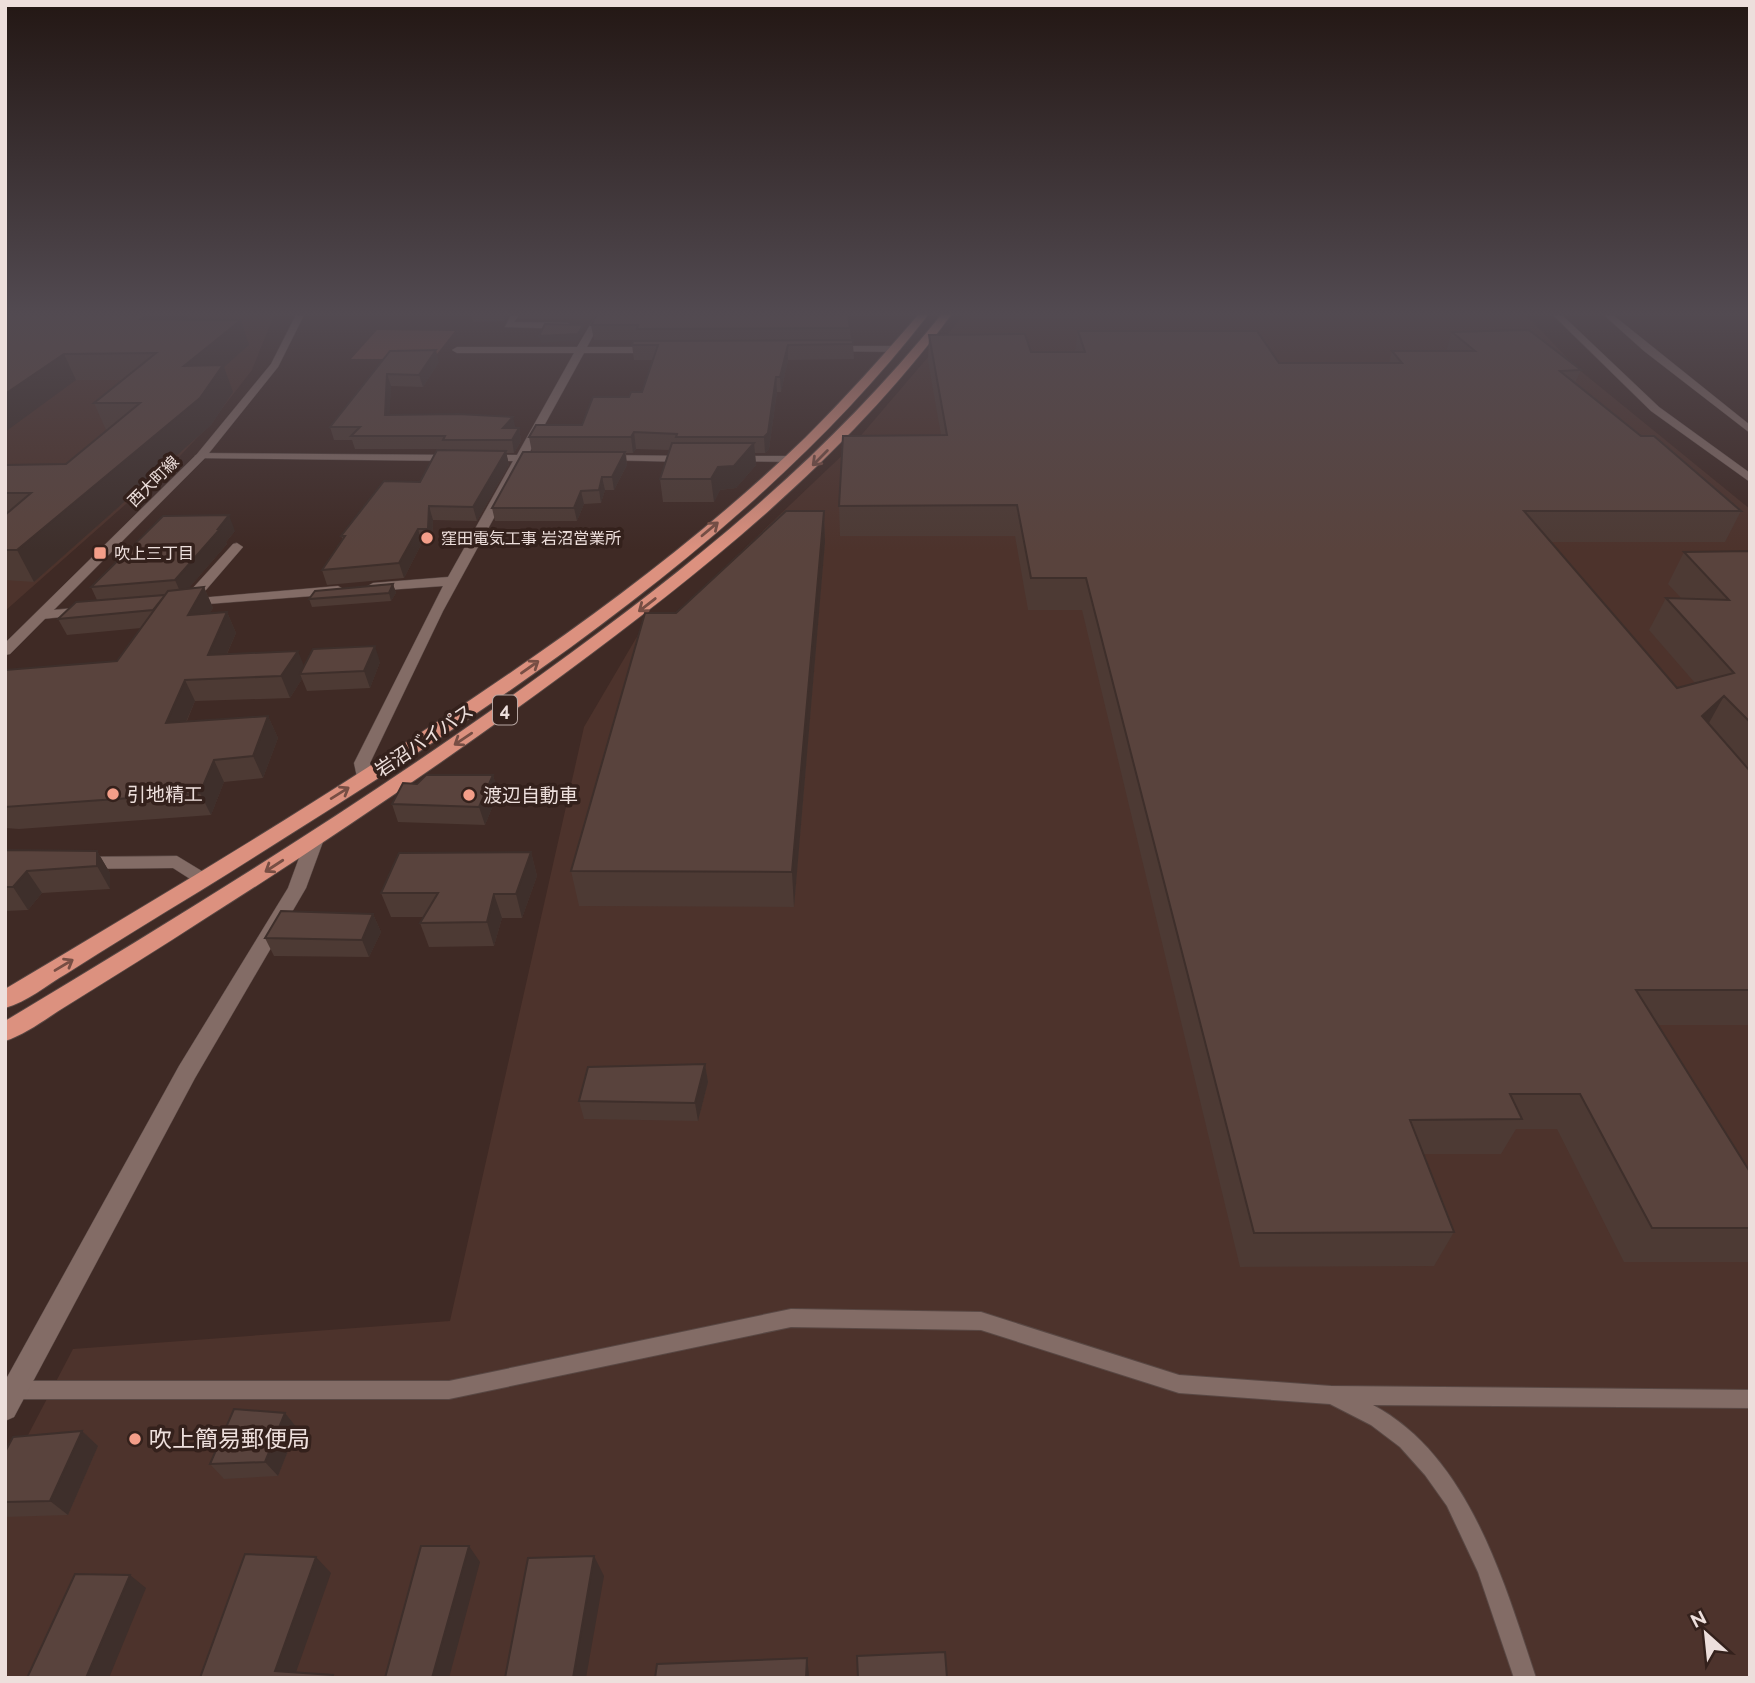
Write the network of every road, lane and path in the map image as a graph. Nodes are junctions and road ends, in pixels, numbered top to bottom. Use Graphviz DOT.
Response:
graph roads {
  1 [pos="252,394"];
  2 [pos="556,394"];
  3 [pos="856,394"];
  4 [pos="882,394"];
  5 [pos="1639,394"];
  6 [pos="1704,394"];
  7 [pos="1750,430"];
  8 [pos="201,456"];
  9 [pos="520,457"];
  10 [pos="556,458"];
  11 [pos="592,458"];
  12 [pos="710,459"];
  13 [pos="723,459"];
  14 [pos="792,459"];
  15 [pos="1750,479"];
  16 [pos="237,547"];
  17 [pos="453,581"];
  18 [pos="107,609"];
  19 [pos="42,615"];
  20 [pos="5,650"];
  21 [pos="364,778"];
  22 [pos="315,839"];
  23 [pos="58,863"];
  24 [pos="204,880"];
  25 [pos="5,1000"];
  26 [pos="5,1032"];
  27 [pos="1331,1395"];
  28 [pos="8,1396"];
  29 [pos="1750,1399"];
  30 [pos="1525,1678"];
  1 -- 8 [label="street, 西大町線"];
  2 -- 9 [label="street"];
  3 -- 14 [label="highway, 岩沼バイパス / 4"];
  4 -- 22 [label="highway, 岩沼バイパス / 4, one-way"];
  5 -- 15 [label="street"];
  6 -- 7 [label="street"];
  8 -- 9 [label="street"];
  8 -- 19 [label="street, 西大町線"];
  9 -- 10 [label="street"];
  9 -- 17 [label="street"];
  11 -- 12 [label="street"];
  13 -- 14 [label="street"];
  21 -- 14 [label="highway, 岩沼バイパス / 4, one-way"];
  16 -- 17 [label="street"];
  17 -- 21 [label="street"];
  18 -- 19 [label="street"];
  19 -- 20 [label="street, 西大町線"];
  24 -- 21 [label="highway, 岩沼バイパス / 4, one-way"];
  22 -- 26 [label="highway, 岩沼バイパス / 4, one-way"];
  22 -- 28 [label="street"];
  23 -- 24 [label="street"];
  25 -- 24 [label="highway, 岩沼バイパス / 4, one-way"];
  27 -- 28 [label="lane"];
  27 -- 29 [label="lane"];
  27 -- 30 [label="lane"];
}
